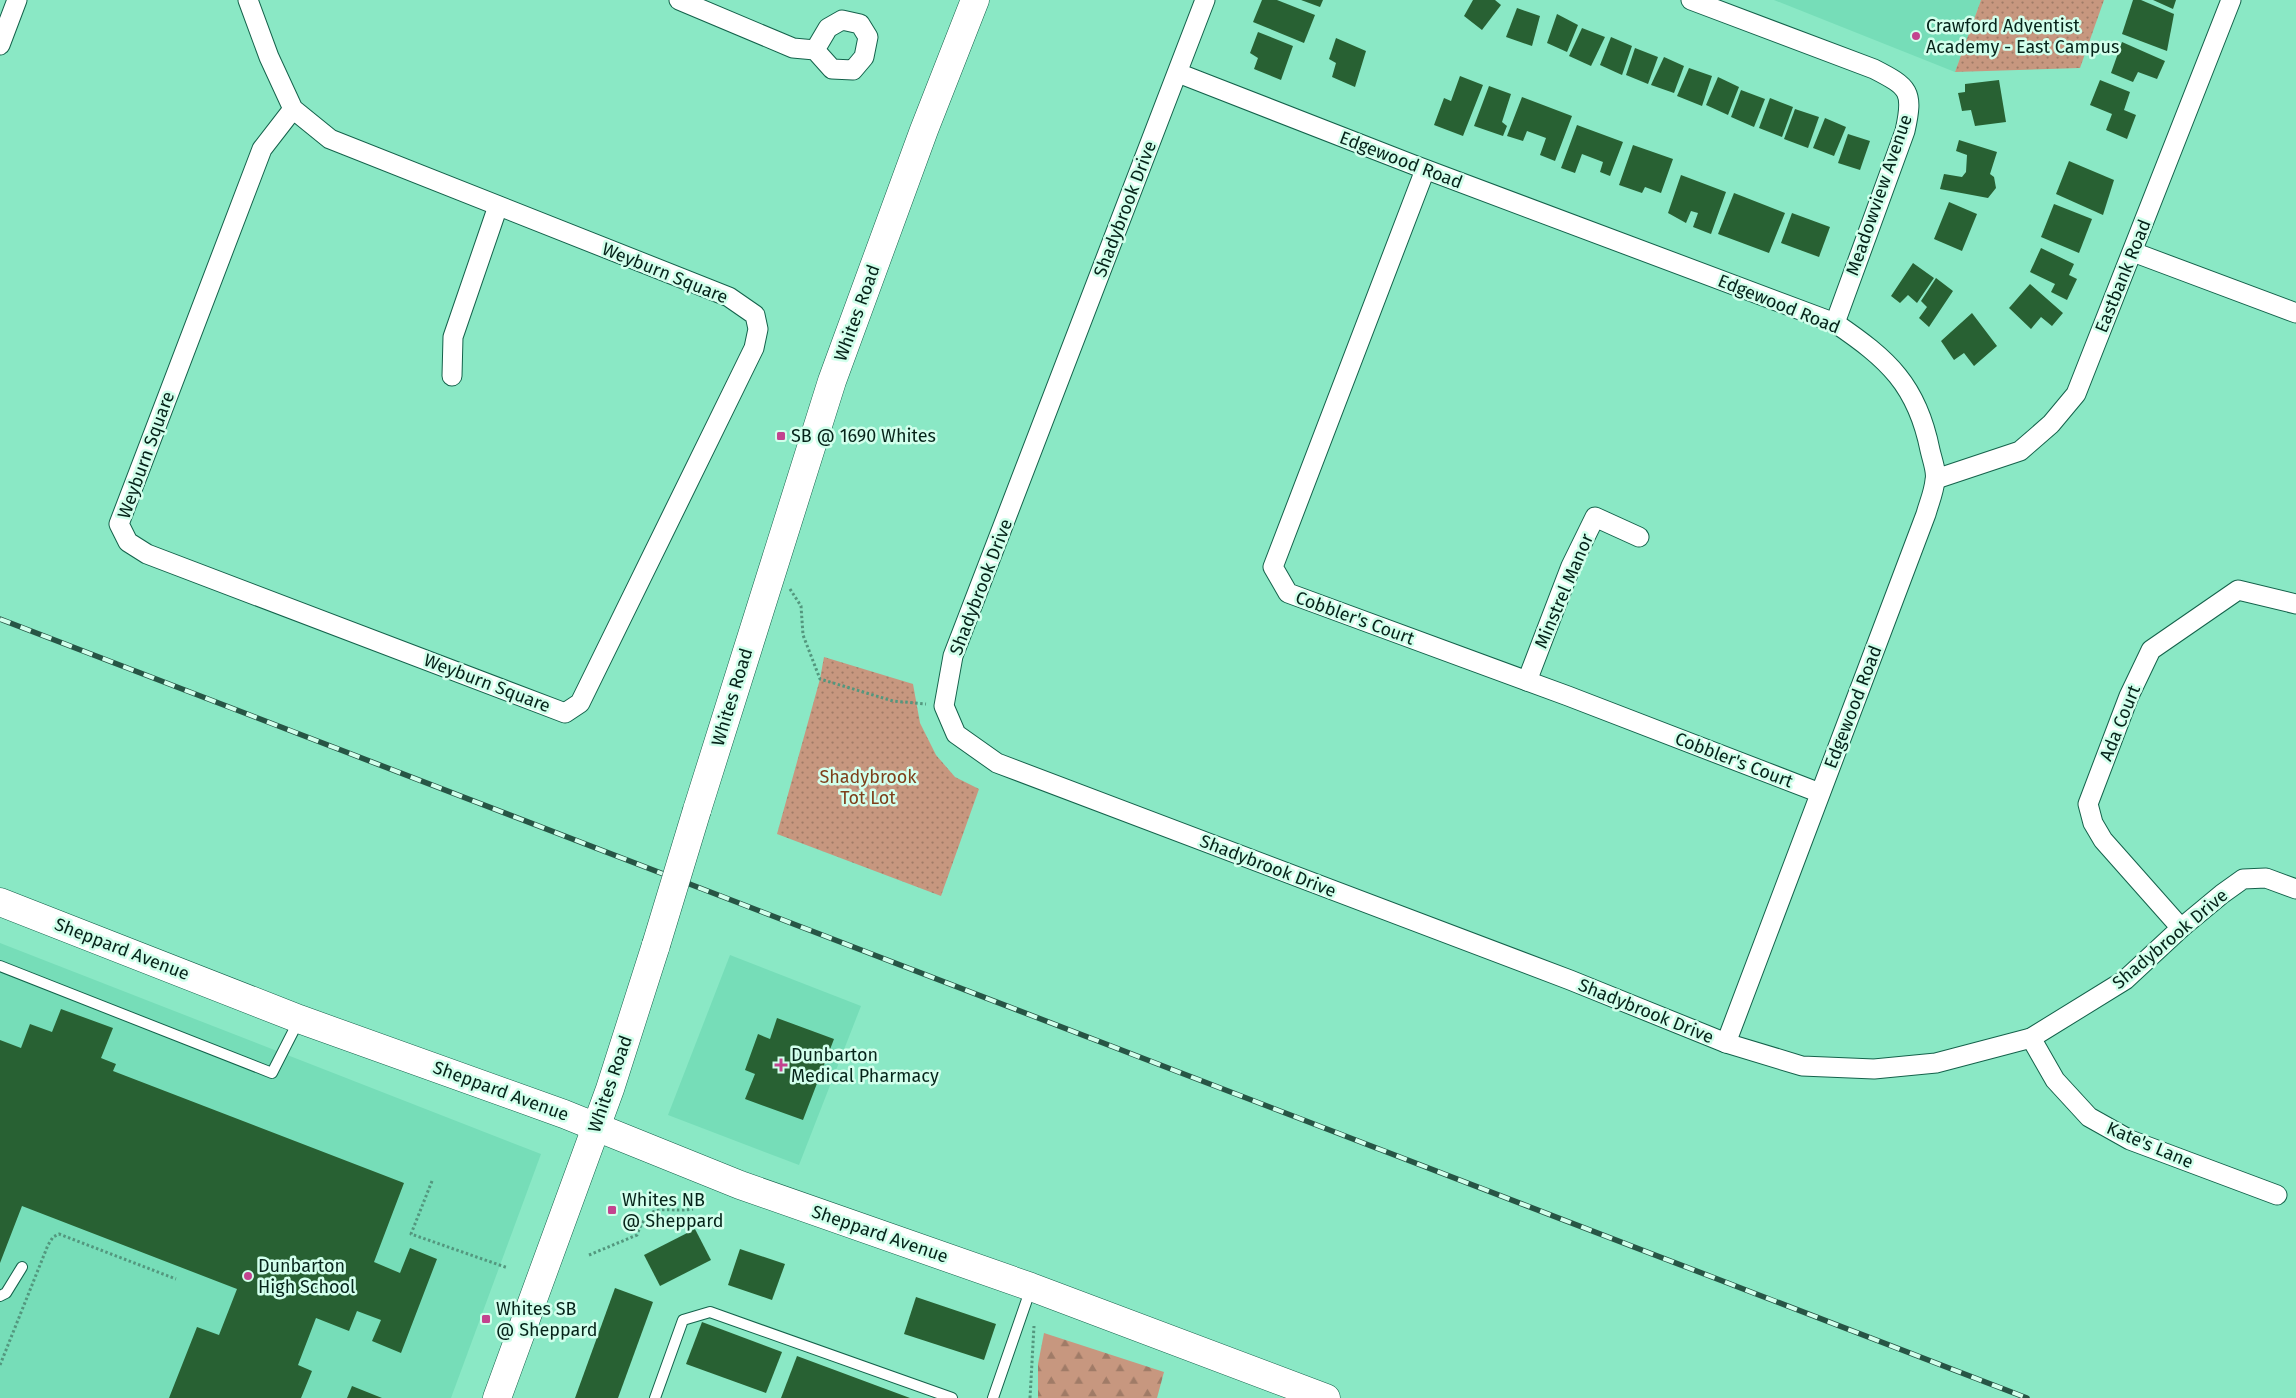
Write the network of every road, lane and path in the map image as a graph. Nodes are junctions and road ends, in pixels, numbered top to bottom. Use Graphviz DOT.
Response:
graph roads {
  1 [pos="17,0"];
  2 [pos="248,0"];
  3 [pos="679,0"];
  4 [pos="975,0"];
  5 [pos="1206,0"];
  6 [pos="1691,0"];
  7 [pos="2231,0"];
  8 [pos="0,45"];
  9 [pos="815,50"];
  10 [pos="1178,73"];
  11 [pos="293,109"];
  12 [pos="1425,170"];
  13 [pos="498,206"];
  14 [pos="2133,252"];
  15 [pos="2296,313"];
  16 [pos="1835,324"];
  17 [pos="452,376"];
  18 [pos="1936,479"];
  19 [pos="1639,537"];
  20 [pos="773,568"];
  21 [pos="2296,604"];
  22 [pos="1527,681"];
  23 [pos="944,706"];
  24 [pos="1820,793"];
  25 [pos="2296,889"];
  26 [pos="0,902"];
  27 [pos="2181,928"];
  28 [pos="0,966"];
  29 [pos="299,1019"];
  30 [pos="2031,1038"];
  31 [pos="1726,1043"];
  32 [pos="596,1126"];
  33 [pos="432,1181"];
  34 [pos="2277,1195"];
  35 [pos="693,1209"];
  36 [pos="589,1255"];
  37 [pos="22,1267"];
  38 [pos="508,1268"];
  39 [pos="176,1279"];
  40 [pos="1031,1287"];
  41 [pos="0,1296"];
  42 [pos="1035,1318"];
  43 [pos="0,1365"];
  44 [pos="497,1398"];
  45 [pos="655,1398"];
  46 [pos="952,1398"];
  47 [pos="994,1398"];
  48 [pos="1030,1398"];
  49 [pos="1326,1398"];
  1 -- 8 [label="street"];
  2 -- 11 [label="street, Weyburn Square"];
  3 -- 9 [label="street"];
  4 -- 20 [label="main road, Whites Road"];
  5 -- 10 [label="street, Shadybrook Drive"];
  6 -- 16 [label="street, Meadowview Avenue"];
  7 -- 14 [label="street, Eastbank Road"];
  10 -- 12 [label="street, Edgewood Road"];
  10 -- 23 [label="street, Shadybrook Drive"];
  11 -- 13 [label="street, Weyburn Square"];
  11 -- 13 [label="street, Weyburn Square"];
  12 -- 16 [label="street, Edgewood Road"];
  12 -- 22 [label="street, Cobbler's Court"];
  13 -- 17 [label="street"];
  14 -- 15 [label="street"];
  14 -- 18 [label="street, Eastbank Road"];
  16 -- 18 [label="street, Edgewood Road"];
  18 -- 24 [label="street, Edgewood Road"];
  19 -- 22 [label="street, Minstrel Manor"];
  20 -- 23 [label="path"];
  20 -- 32 [label="main road, Whites Road, bridge"];
  21 -- 27 [label="street, Ada Court"];
  22 -- 24 [label="street, Cobbler's Court"];
  23 -- 31 [label="street, Shadybrook Drive"];
  24 -- 31 [label="street, Edgewood Road"];
  25 -- 27 [label="street, Shadybrook Drive"];
  26 -- 29 [label="main road, Sheppard Avenue"];
  27 -- 30 [label="street, Shadybrook Drive"];
  28 -- 29 [label="lane"];
  29 -- 32 [label="main road, Sheppard Avenue"];
  30 -- 31 [label="street, Shadybrook Drive"];
  30 -- 34 [label="street, Kate's Lane"];
  32 -- 40 [label="main road, Sheppard Avenue"];
  32 -- 44 [label="main road, Whites Road"];
  33 -- 38 [label="path"];
  35 -- 36 [label="path"];
  37 -- 41 [label="lane"];
  39 -- 43 [label="path"];
  40 -- 47 [label="lane"];
  40 -- 49 [label="main road, Sheppard Avenue"];
  42 -- 48 [label="path"];
  45 -- 46 [label="lane"];
}
